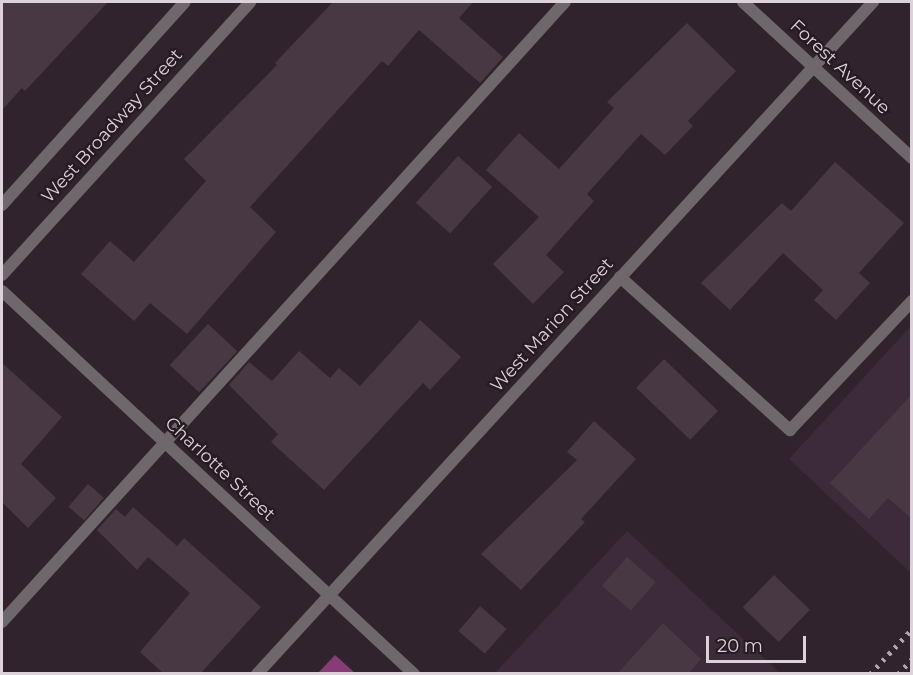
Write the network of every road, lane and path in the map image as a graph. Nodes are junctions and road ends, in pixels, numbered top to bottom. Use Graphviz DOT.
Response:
graph roads {
  1 [pos="185,2"];
  2 [pos="250,2"];
  3 [pos="565,2"];
  4 [pos="743,2"];
  5 [pos="873,2"];
  6 [pos="813,67"];
  7 [pos="912,158"];
  8 [pos="2,206"];
  9 [pos="2,275"];
  10 [pos="620,277"];
  11 [pos="2,291"];
  12 [pos="912,301"];
  13 [pos="166,444"];
  14 [pos="329,596"];
  15 [pos="2,622"];
  16 [pos="257,674"];
  17 [pos="414,674"];
  1 -- 8 [label="street, West Broadway Street"];
  2 -- 9 [label="street, West Broadway Street"];
  3 -- 13 [label="street"];
  4 -- 6 [label="street, Forest Avenue"];
  5 -- 6 [label="street, West Marion Street"];
  6 -- 7 [label="street, Forest Avenue"];
  6 -- 10 [label="street, West Marion Street"];
  10 -- 12 [label="street"];
  10 -- 14 [label="street, West Marion Street"];
  11 -- 13 [label="street, Charlotte Street"];
  13 -- 14 [label="street, Charlotte Street"];
  13 -- 15 [label="street"];
  14 -- 16 [label="street, West Marion Street"];
  14 -- 17 [label="street, Charlotte Street"];
}
